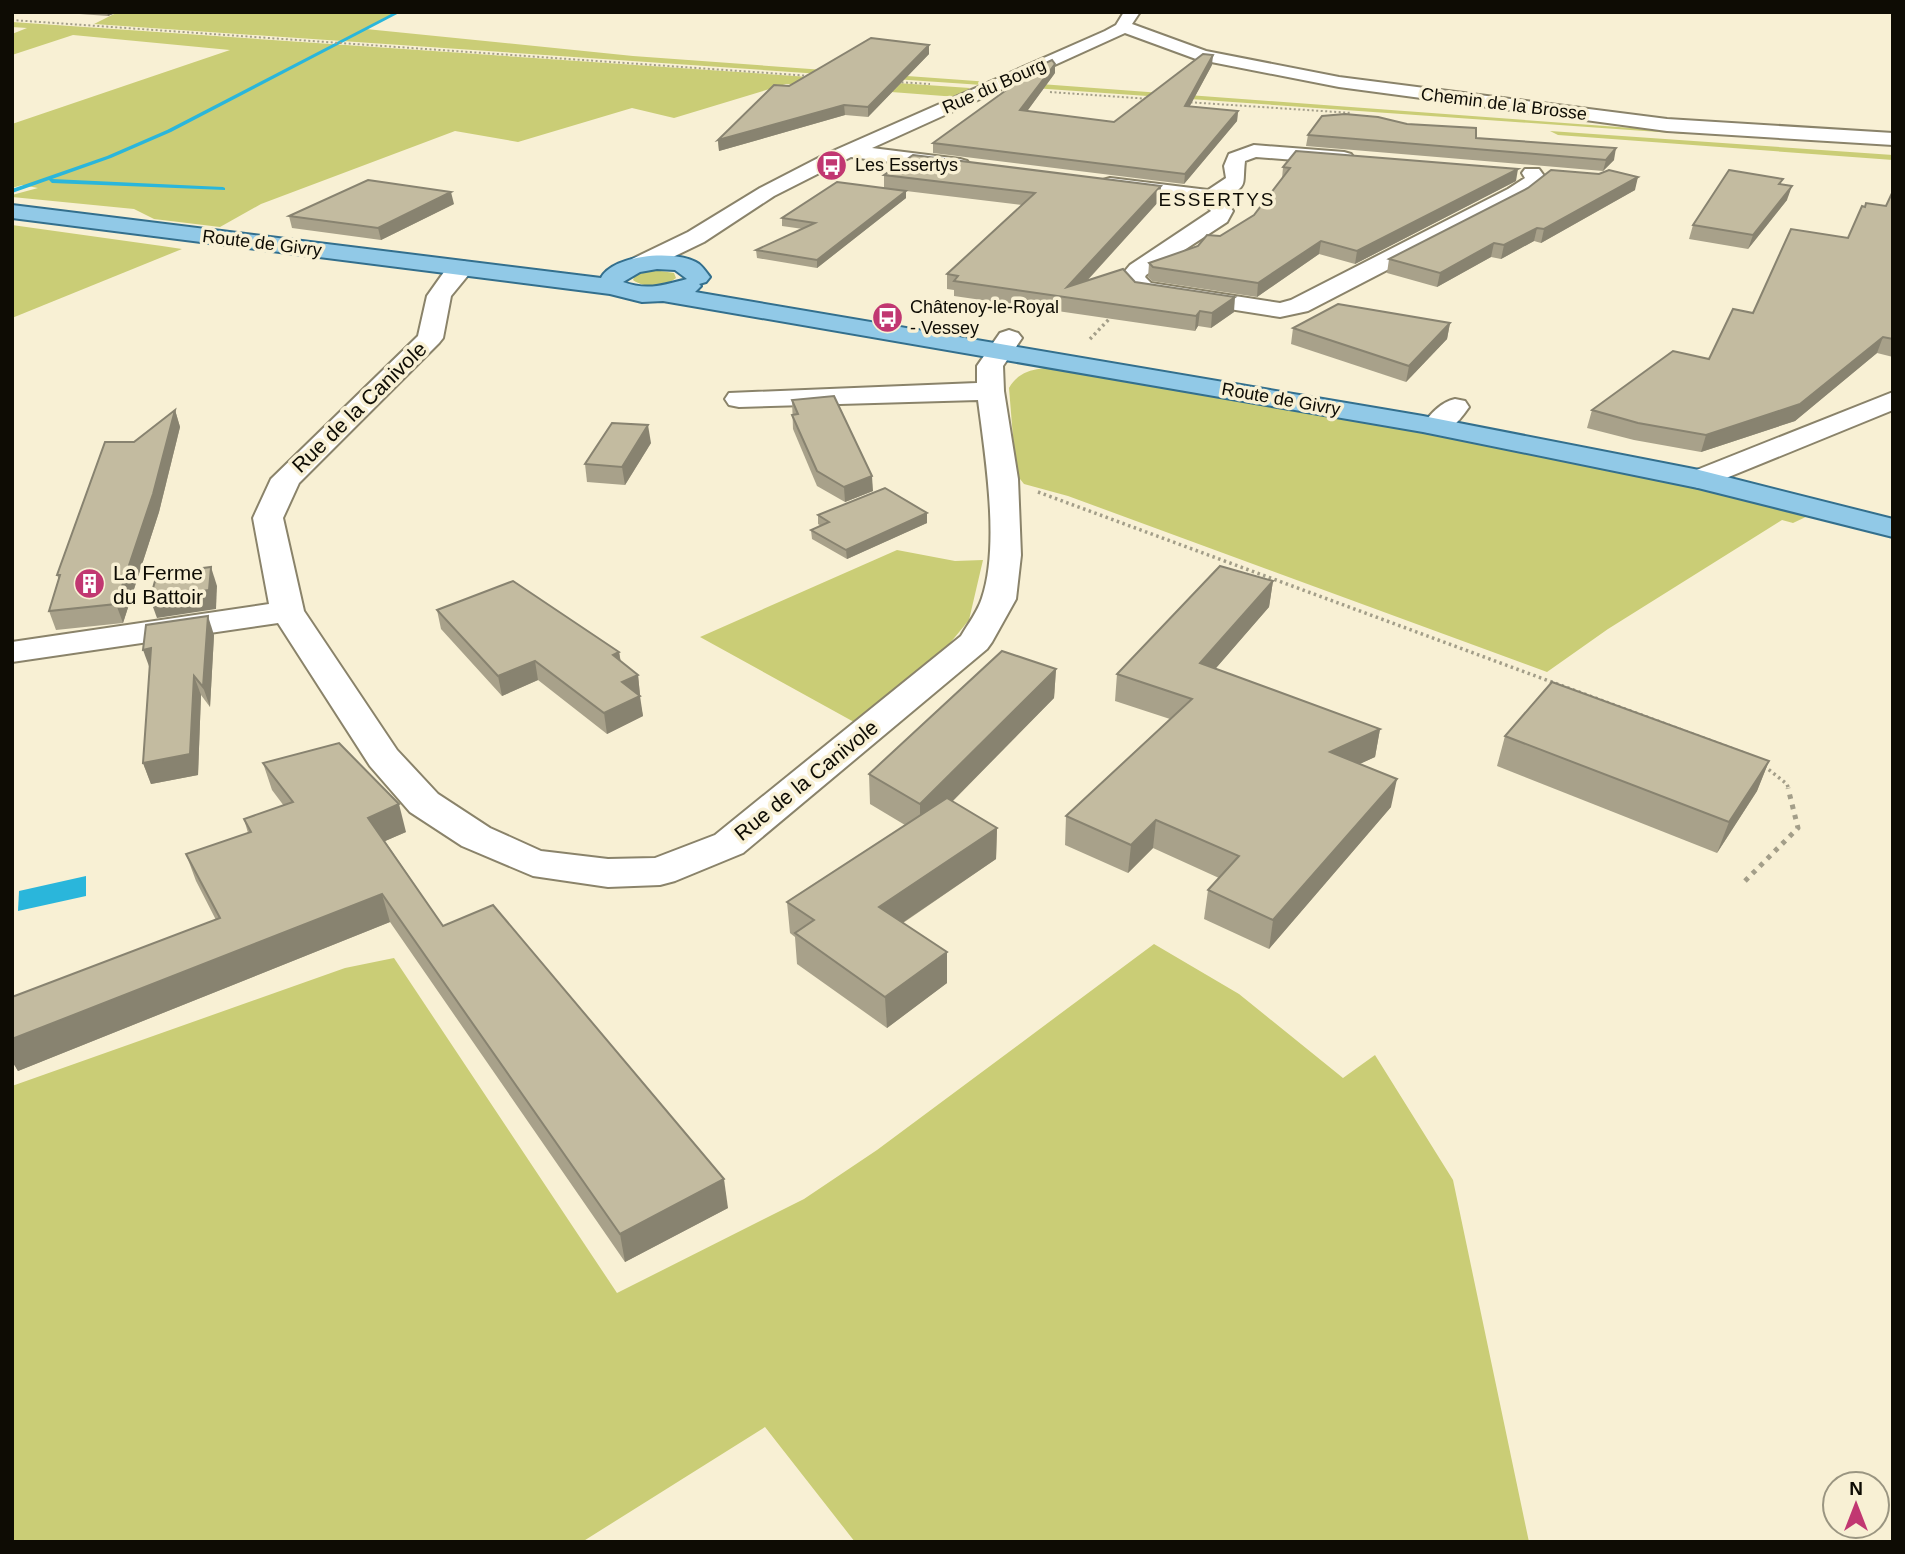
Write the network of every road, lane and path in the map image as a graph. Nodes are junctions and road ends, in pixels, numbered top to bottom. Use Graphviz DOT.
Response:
graph roads {
  1 [pos="12,20"];
  2 [pos="1127,20"];
  3 [pos="821,76"];
  4 [pos="887,81"];
  5 [pos="989,88"];
  6 [pos="1153,100"];
  7 [pos="1181,102"];
  8 [pos="1360,114"];
  9 [pos="1893,139"];
  10 [pos="848,151"];
  11 [pos="1363,159"];
  12 [pos="984,168"];
  13 [pos="1507,171"];
  14 [pos="1532,173"];
  15 [pos="1557,175"];
  16 [pos="1091,182"];
  17 [pos="1211,197"];
  18 [pos="12,211"];
  19 [pos="696,237"];
  20 [pos="625,274"];
  21 [pos="696,274"];
  22 [pos="453,279"];
  23 [pos="1143,289"];
  24 [pos="664,294"];
  25 [pos="1005,344"];
  26 [pos="1079,350"];
  27 [pos="990,391"];
  28 [pos="739,399"];
  29 [pos="1893,400"];
  30 [pos="1447,416"];
  31 [pos="1708,474"];
  32 [pos="1003,479"];
  33 [pos="1893,513"];
  34 [pos="1893,528"];
  35 [pos="287,611"];
  36 [pos="12,652"];
  37 [pos="1745,881"];
  1 -- 3 [label="path"];
  2 -- 5 [label="street, Rue du Bourg"];
  2 -- 9 [label="street, Chemin de la Brosse"];
  4 -- 5 [label="path"];
  5 -- 6 [label="path"];
  5 -- 10 [label="street, Rue du Bourg"];
  7 -- 8 [label="path"];
  10 -- 12 [label="street"];
  10 -- 19 [label="street, Rue du Bourg"];
  11 -- 17 [label="street"];
  13 -- 14 [label="street"];
  14 -- 15 [label="street"];
  14 -- 23 [label="street"];
  16 -- 17 [label="street"];
  17 -- 23 [label="street"];
  18 -- 22 [label="main road, Route de Givry"];
  19 -- 20 [label="street, Rue du Bourg"];
  19 -- 21 [label="street"];
  20 -- 21 [label="main road, Route de Givry"];
  20 -- 22 [label="main road, Route de Givry"];
  20 -- 24 [label="main road, Route de Givry"];
  21 -- 24 [label="main road"];
  21 -- 25 [label="main road, Route de Givry"];
  22 -- 35 [label="street, Rue de la Canivole"];
  23 -- 26 [label="path"];
  24 -- 25 [label="main road, Route de Givry"];
  25 -- 26 [label="main road, Route de Givry"];
  25 -- 27 [label="street, Rue de la Canivole"];
  25 -- 30 [label="main road, Route de Givry"];
  26 -- 30 [label="main road, Route de Givry"];
  27 -- 28 [label="street"];
  27 -- 32 [label="street, Rue de la Canivole"];
  29 -- 31 [label="street"];
  30 -- 31 [label="main road, Route de Givry"];
  31 -- 33 [label="main road, Route de Givry"];
  31 -- 34 [label="main road, Route de Givry"];
  32 -- 35 [label="street, Rue de la Canivole"];
  32 -- 37 [label="path"];
  35 -- 36 [label="street"];
}
